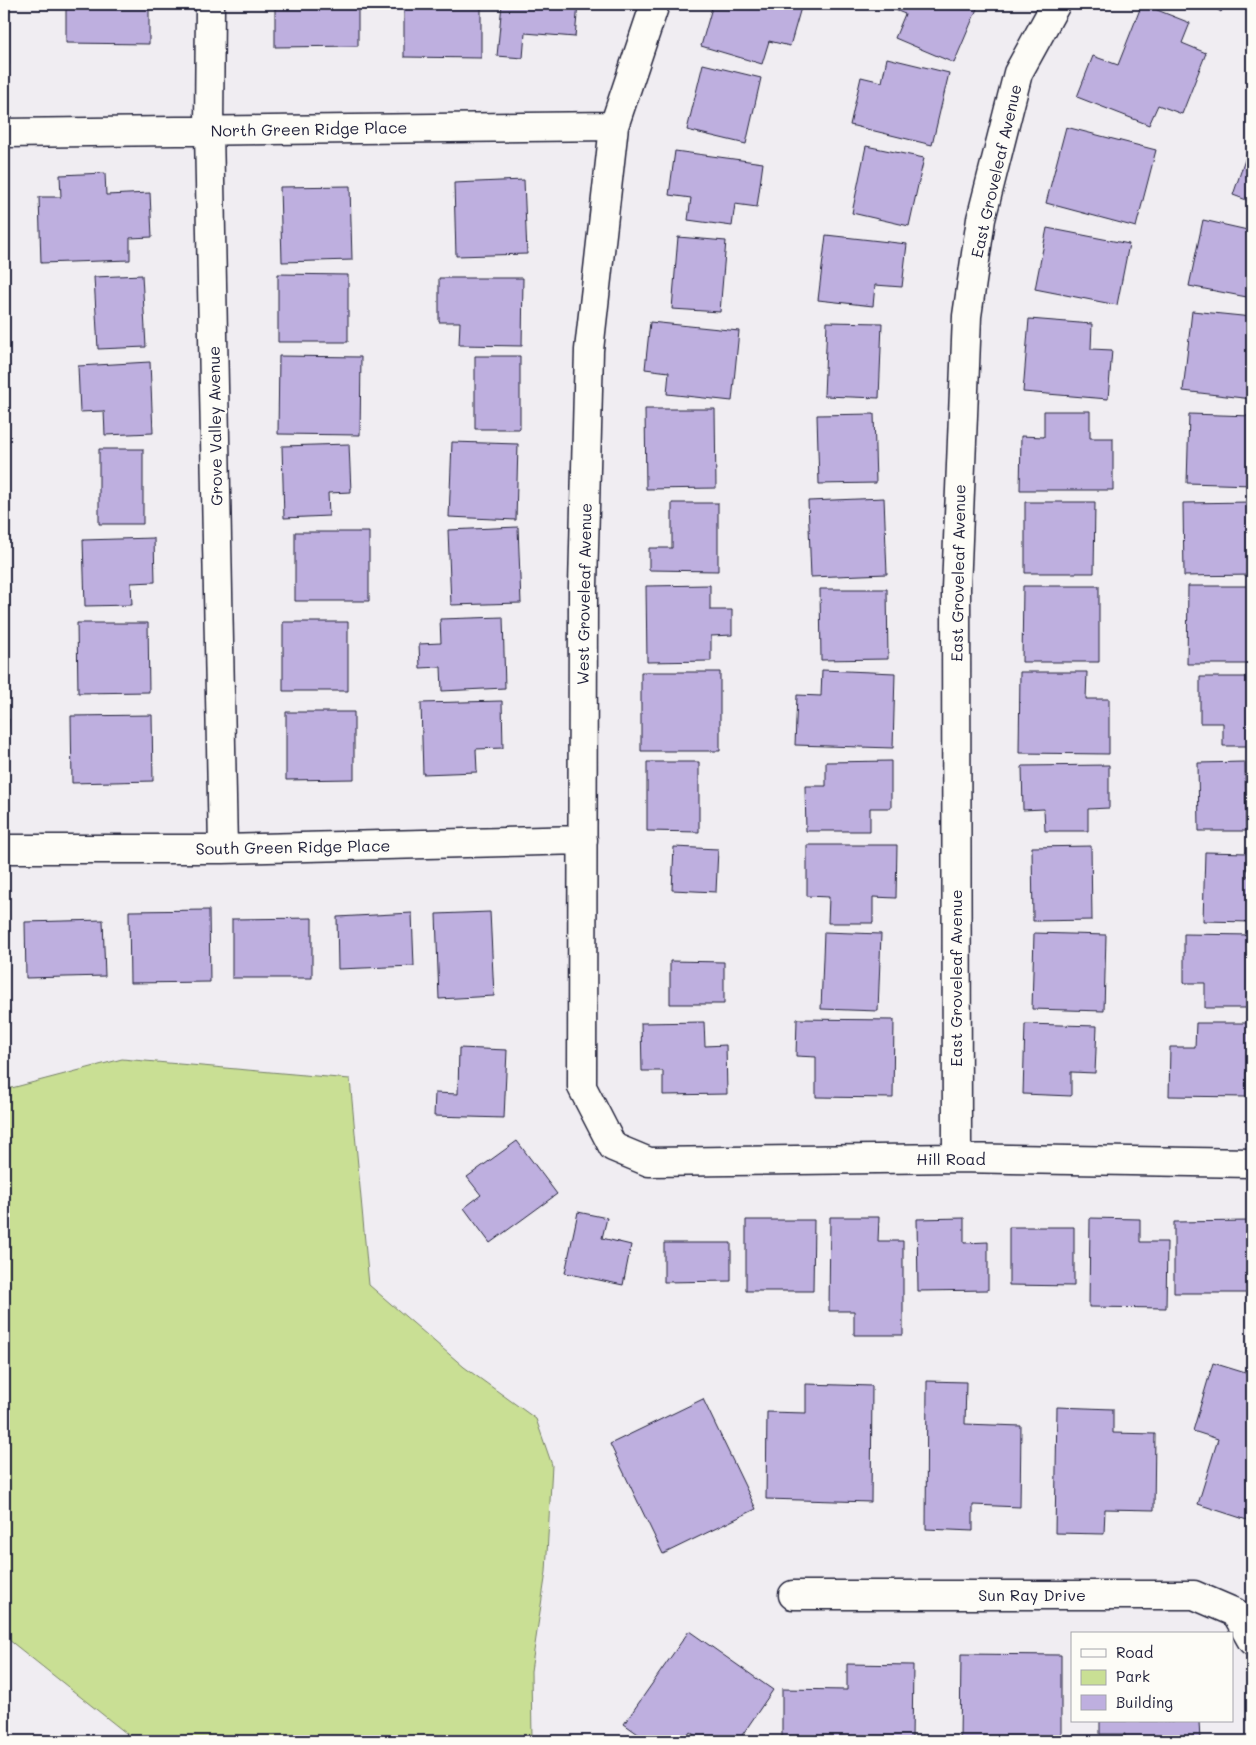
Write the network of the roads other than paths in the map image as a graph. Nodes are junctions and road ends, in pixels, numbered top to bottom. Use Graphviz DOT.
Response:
graph roads {
  1 [pos="210,4"];
  2 [pos="655,4"];
  3 [pos="1056,4"];
  4 [pos="614,126"];
  5 [pos="209,130"];
  6 [pos="4,133"];
  7 [pos="583,840"];
  8 [pos="4,849"];
  9 [pos="223,849"];
  10 [pos="957,1158"];
  11 [pos="649,1162"];
  12 [pos="1252,1162"];
  13 [pos="793,1595"];
  14 [pos="1252,1641"];
  1 -- 5 [label="street, Grove Valley Avenue"];
  2 -- 4 [label="street, West Groveleaf Avenue"];
  3 -- 10 [label="street, East Groveleaf Avenue"];
  4 -- 5 [label="street, North Green Ridge Place"];
  4 -- 7 [label="street, West Groveleaf Avenue"];
  5 -- 6 [label="street, North Green Ridge Place"];
  5 -- 9 [label="street, Grove Valley Avenue"];
  7 -- 9 [label="street, South Green Ridge Place"];
  7 -- 11 [label="street, West Groveleaf Avenue"];
  8 -- 9 [label="street, South Green Ridge Place"];
  10 -- 11 [label="street, Hill Road"];
  10 -- 12 [label="street, Hill Road"];
  13 -- 14 [label="street, Sun Ray Drive"];
}
